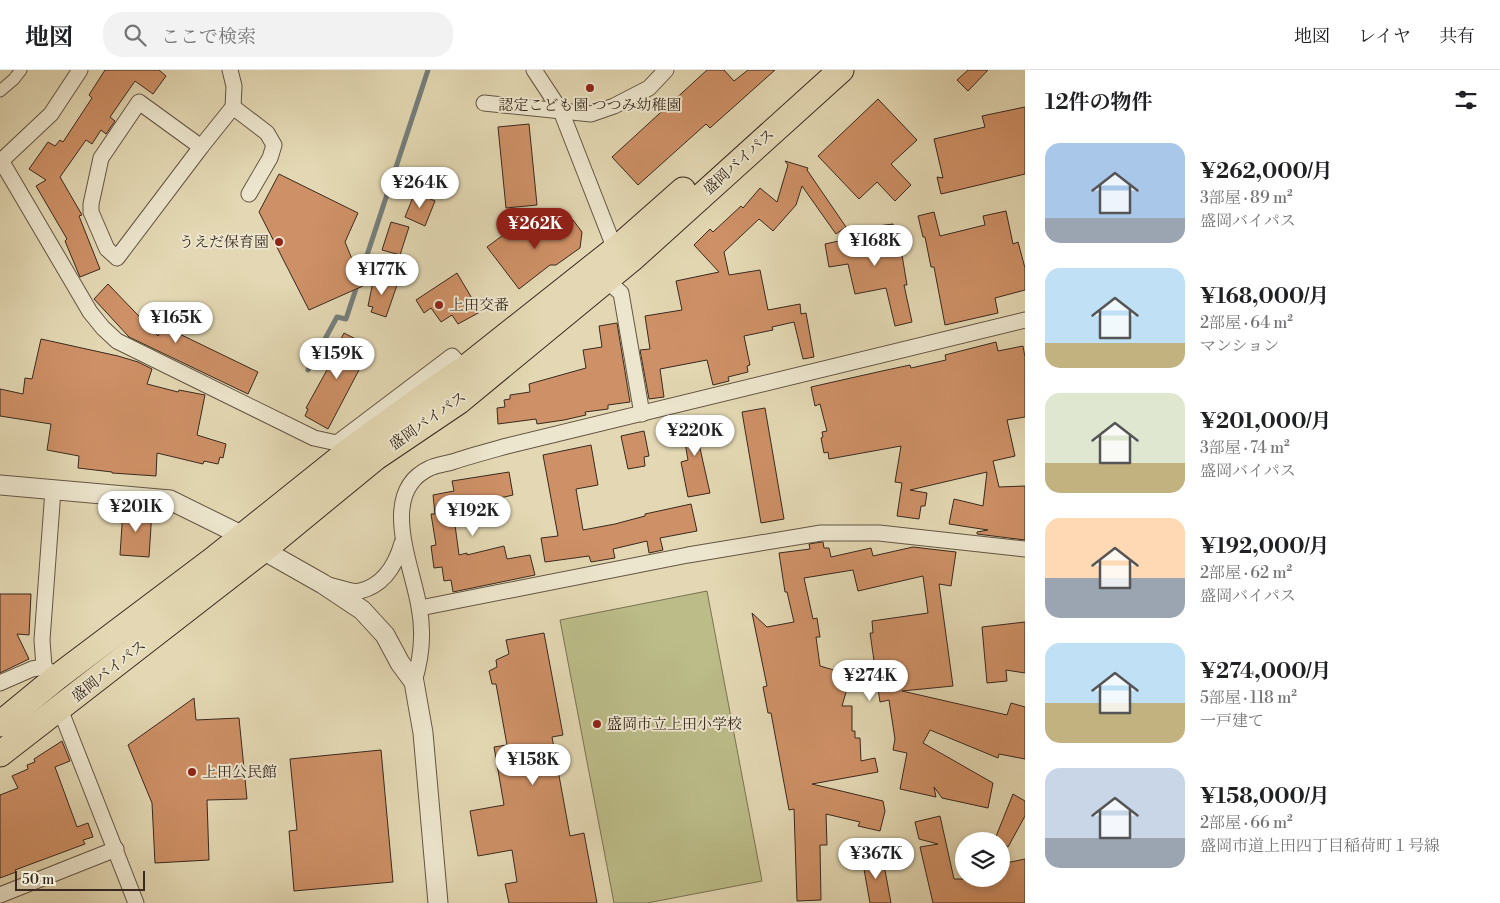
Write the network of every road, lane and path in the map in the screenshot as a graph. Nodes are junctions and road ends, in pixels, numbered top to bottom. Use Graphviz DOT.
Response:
graph roads {
  1 [pos="21,70"];
  2 [pos="80,70"];
  3 [pos="230,70"];
  4 [pos="534,70"];
  5 [pos="666,70"];
  6 [pos="820,70"];
  7 [pos="841,70"];
  8 [pos="0,90"];
  9 [pos="484,103"];
  10 [pos="233,107"];
  11 [pos="561,112"];
  12 [pos="201,147"];
  13 [pos="1,162"];
  14 [pos="249,194"];
  15 [pos="614,266"];
  16 [pos="1025,320"];
  17 [pos="464,369"];
  18 [pos="642,414"];
  19 [pos="0,485"];
  20 [pos="53,490"];
  21 [pos="243,536"];
  22 [pos="402,542"];
  23 [pos="1025,549"];
  24 [pos="263,550"];
  25 [pos="322,584"];
  26 [pos="420,608"];
  27 [pos="50,672"];
  28 [pos="0,682"];
  29 [pos="414,682"];
  30 [pos="60,709"];
  31 [pos="0,724"];
  32 [pos="0,754"];
  33 [pos="116,849"];
  34 [pos="0,895"];
  35 [pos="136,903"];
  36 [pos="438,903"];
  1 -- 8 [label="street"];
  2 -- 13 [label="street"];
  3 -- 10 [label="street"];
  4 -- 11 [label="street"];
  5 -- 11 [label="street"];
  6 -- 15 [label="highway, 盛岡バイパス"];
  7 -- 15 [label="highway, 盛岡バイパス"];
  9 -- 11 [label="street"];
  10 -- 12 [label="street"];
  10 -- 14 [label="street"];
  11 -- 15 [label="street"];
  12 -- 12 [label="street"];
  13 -- 17 [label="street"];
  15 -- 17 [label="highway, 盛岡バイパス"];
  15 -- 18 [label="street"];
  15 -- 24 [label="highway, 盛岡バイパス"];
  16 -- 18 [label="street"];
  17 -- 21 [label="highway, 盛岡バイパス"];
  18 -- 22 [label="street"];
  19 -- 20 [label="street"];
  20 -- 21 [label="street"];
  20 -- 27 [label="street"];
  21 -- 24 [label="street"];
  21 -- 27 [label="highway, 盛岡バイパス"];
  22 -- 25 [label="street"];
  22 -- 26 [label="street"];
  23 -- 26 [label="street"];
  24 -- 25 [label="street"];
  24 -- 30 [label="highway, 盛岡バイパス"];
  25 -- 29 [label="street"];
  26 -- 29 [label="street"];
  27 -- 28 [label="street"];
  27 -- 31 [label="highway, 盛岡バイパス"];
  29 -- 36 [label="street"];
  30 -- 32 [label="highway, 盛岡バイパス"];
  30 -- 33 [label="street"];
  33 -- 34 [label="street"];
  33 -- 35 [label="street"];
}
